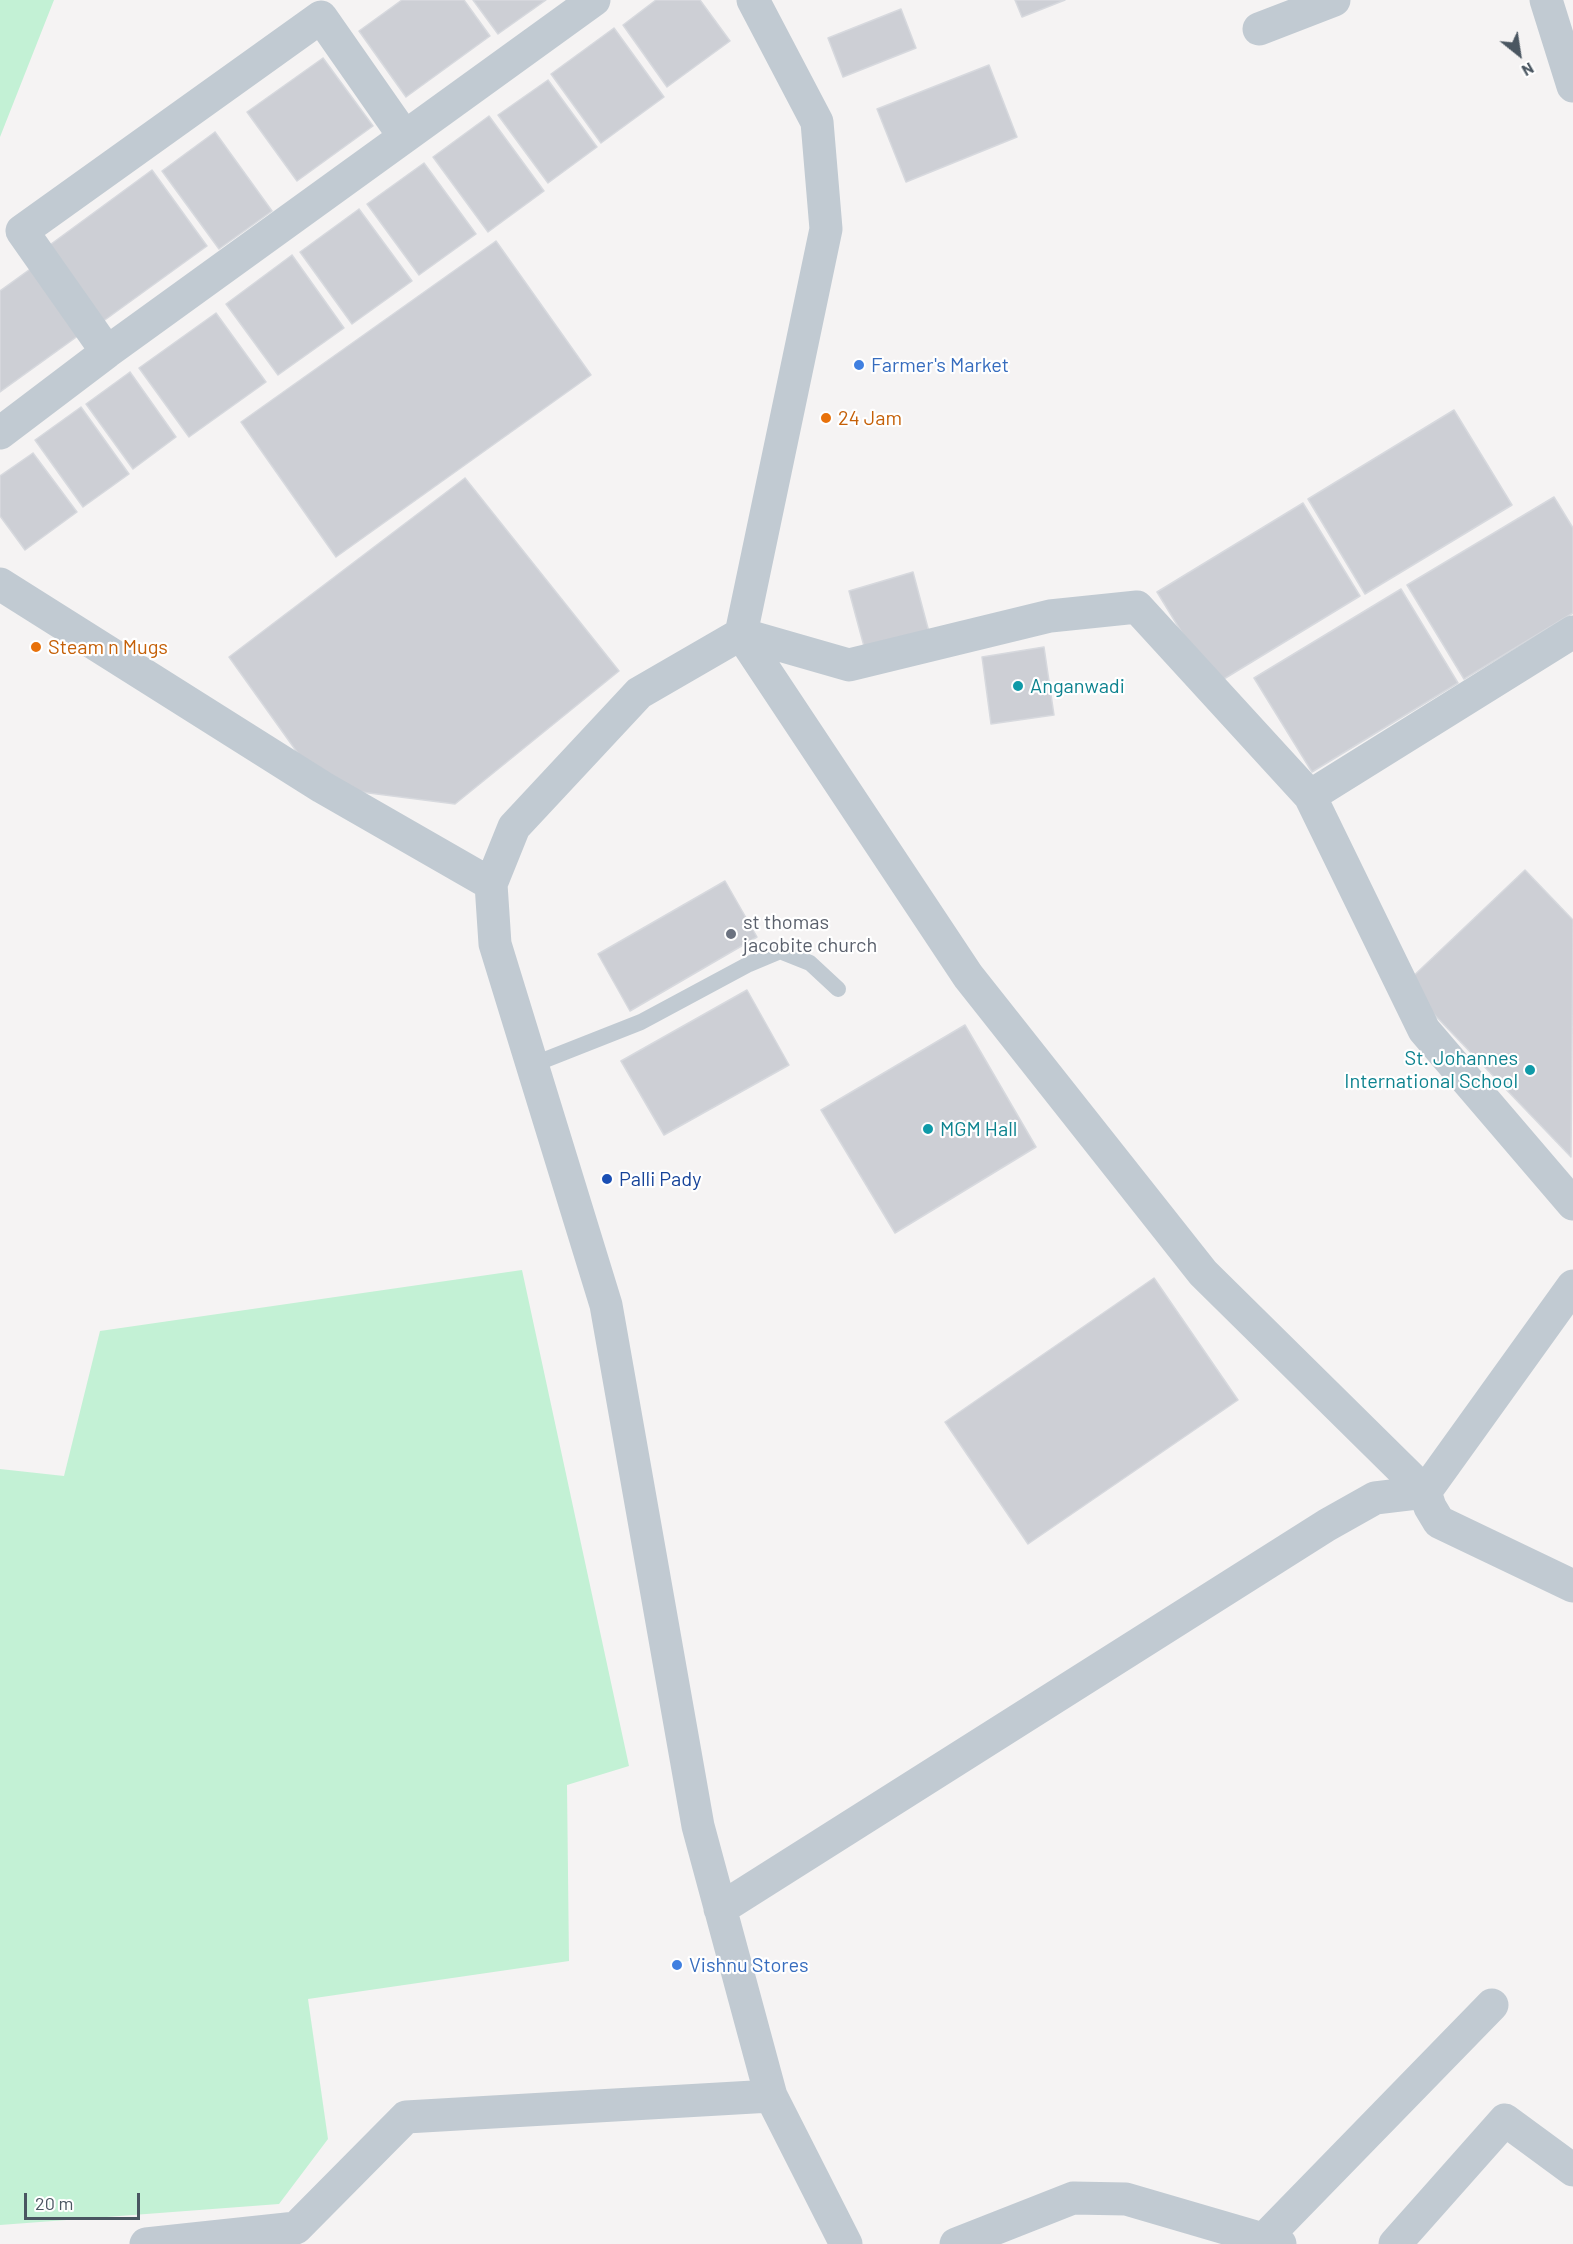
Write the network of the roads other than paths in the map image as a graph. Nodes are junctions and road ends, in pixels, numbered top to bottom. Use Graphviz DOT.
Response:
graph roads {
  1 [pos="594,0"];
  2 [pos="753,0"];
  3 [pos="1334,0"];
  4 [pos="1546,0"];
  5 [pos="1259,29"];
  6 [pos="1573,86"];
  7 [pos="404,136"];
  8 [pos="107,352"];
  9 [pos="0,434"];
  10 [pos="0,584"];
  11 [pos="1573,633"];
  12 [pos="741,634"];
  13 [pos="1310,796"];
  14 [pos="491,884"];
  15 [pos="838,989"];
  16 [pos="532,1065"];
  17 [pos="1573,1204"];
  18 [pos="1573,1286"];
  19 [pos="1425,1492"];
  20 [pos="1573,1586"];
  21 [pos="720,1909"];
  22 [pos="1492,2005"];
  23 [pos="771,2096"];
  24 [pos="1573,2170"];
  25 [pos="1272,2242"];
  26 [pos="146,2244"];
  27 [pos="846,2244"];
  28 [pos="956,2244"];
  29 [pos="1395,2244"];
  1 -- 7 [label="street"];
  2 -- 12 [label="street"];
  3 -- 5 [label="street"];
  4 -- 6 [label="street"];
  7 -- 8 [label="street"];
  7 -- 8 [label="street"];
  8 -- 9 [label="street"];
  10 -- 14 [label="street"];
  11 -- 13 [label="street"];
  12 -- 13 [label="street"];
  12 -- 14 [label="street"];
  12 -- 19 [label="street"];
  13 -- 17 [label="street"];
  14 -- 16 [label="street"];
  15 -- 16 [label="lane"];
  16 -- 21 [label="street"];
  18 -- 19 [label="street"];
  19 -- 20 [label="street"];
  19 -- 21 [label="street"];
  21 -- 23 [label="street"];
  22 -- 25 [label="street"];
  23 -- 26 [label="street"];
  23 -- 27 [label="street"];
  24 -- 29 [label="street"];
  25 -- 28 [label="street"];
}
